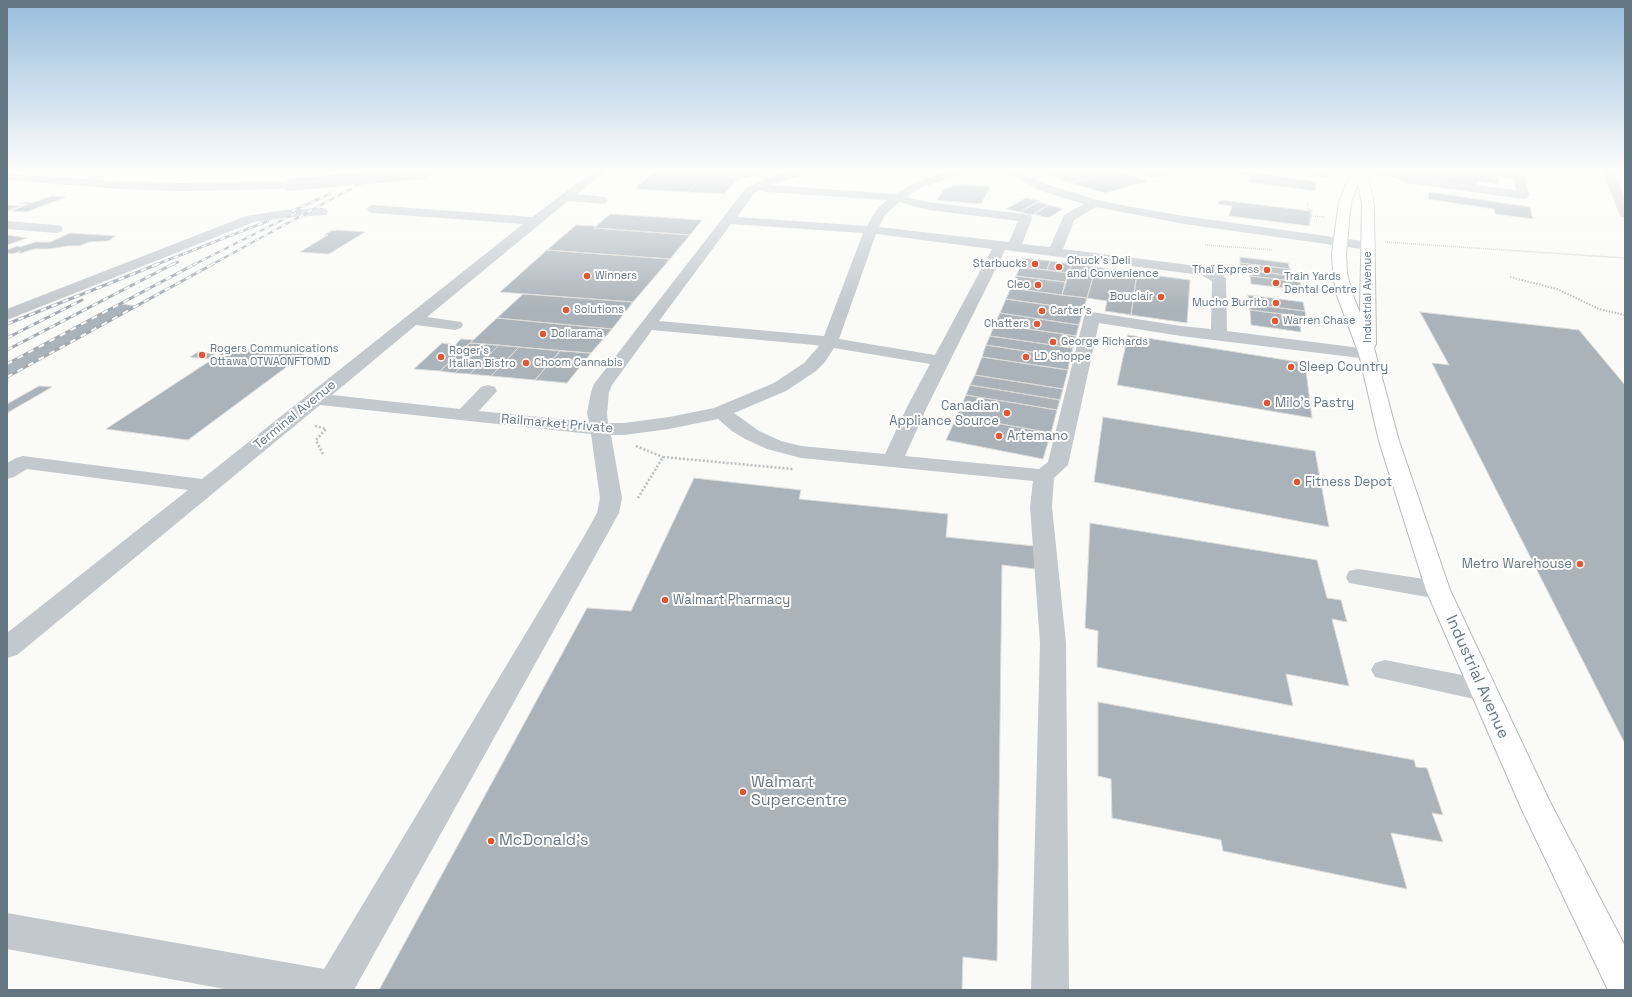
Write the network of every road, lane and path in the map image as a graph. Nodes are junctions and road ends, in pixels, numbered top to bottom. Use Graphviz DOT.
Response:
graph roads {
  1 [pos="274,216"];
  2 [pos="461,216"];
  3 [pos="542,216"];
  4 [pos="731,216"];
  5 [pos="879,216"];
  6 [pos="1006,216"];
  7 [pos="1073,216"];
  8 [pos="1155,216"];
  9 [pos="1311,216"];
  10 [pos="1344,216"];
  11 [pos="1370,216"];
  12 [pos="1326,218"];
  13 [pos="728,220"];
  14 [pos="535,221"];
  15 [pos="7,225"];
  16 [pos="56,229"];
  17 [pos="1310,229"];
  18 [pos="871,230"];
  19 [pos="1341,242"];
  20 [pos="1376,244"];
  21 [pos="1205,245"];
  22 [pos="1008,246"];
  23 [pos="1277,251"];
  24 [pos="1055,252"];
  25 [pos="1625,258"];
  26 [pos="1510,277"];
  27 [pos="7,315"];
  28 [pos="1625,315"];
  29 [pos="412,320"];
  30 [pos="455,324"];
  31 [pos="649,325"];
  32 [pos="1222,335"];
  33 [pos="830,342"];
  34 [pos="1368,354"];
  35 [pos="941,361"];
  36 [pos="488,391"];
  37 [pos="315,399"];
  38 [pos="721,412"];
  39 [pos="464,415"];
  40 [pos="314,425"];
  41 [pos="599,429"];
  42 [pos="631,445"];
  43 [pos="324,456"];
  44 [pos="663,457"];
  45 [pos="893,460"];
  46 [pos="795,470"];
  47 [pos="7,473"];
  48 [pos="1044,476"];
  49 [pos="209,486"];
  50 [pos="638,498"];
  51 [pos="1358,577"];
  52 [pos="1438,590"];
  53 [pos="7,648"];
  54 [pos="1384,670"];
  55 [pos="1483,690"];
  56 [pos="7,931"];
  57 [pos="1625,985"];
  58 [pos="1050,990"];
  1 -- 27 [label="street"];
  2 -- 14 [label="street"];
  3 -- 14 [label="street, Terminal Avenue"];
  4 -- 13 [label="street"];
  5 -- 18 [label="street, Railmarket Private"];
  6 -- 22 [label="street"];
  7 -- 24 [label="street"];
  8 -- 19 [label="street"];
  9 -- 12 [label="path"];
  9 -- 17 [label="path"];
  10 -- 19 [label="main road, Industrial Avenue"];
  11 -- 20 [label="main road, Industrial Avenue"];
  13 -- 18 [label="street"];
  13 -- 31 [label="street"];
  14 -- 29 [label="street, Terminal Avenue"];
  15 -- 16 [label="street"];
  18 -- 22 [label="street"];
  18 -- 33 [label="street, Railmarket Private"];
  19 -- 20 [label="street"];
  19 -- 34 [label="main road, Industrial Avenue"];
  20 -- 25 [label="path"];
  20 -- 34 [label="main road, Industrial Avenue"];
  21 -- 23 [label="path"];
  22 -- 24 [label="street"];
  22 -- 35 [label="street"];
  24 -- 32 [label="street"];
  26 -- 28 [label="path"];
  29 -- 30 [label="street"];
  29 -- 37 [label="street, Terminal Avenue"];
  31 -- 33 [label="street"];
  31 -- 41 [label="street"];
  32 -- 34 [label="street"];
  32 -- 48 [label="street"];
  33 -- 35 [label="street"];
  33 -- 38 [label="street, Railmarket Private"];
  34 -- 52 [label="main road, Industrial Avenue"];
  35 -- 45 [label="street"];
  36 -- 39 [label="street"];
  37 -- 39 [label="street, Railmarket Private"];
  37 -- 49 [label="street, Terminal Avenue"];
  38 -- 41 [label="street, Railmarket Private"];
  38 -- 45 [label="street"];
  39 -- 41 [label="street, Railmarket Private"];
  40 -- 43 [label="path"];
  41 -- 56 [label="street"];
  42 -- 44 [label="path"];
  44 -- 46 [label="path"];
  44 -- 50 [label="path"];
  45 -- 48 [label="street"];
  47 -- 49 [label="street"];
  48 -- 58 [label="street"];
  49 -- 53 [label="street, Terminal Avenue"];
  51 -- 52 [label="street"];
  52 -- 55 [label="main road, Industrial Avenue"];
  54 -- 55 [label="street"];
  55 -- 57 [label="main road, Industrial Avenue"];
}
